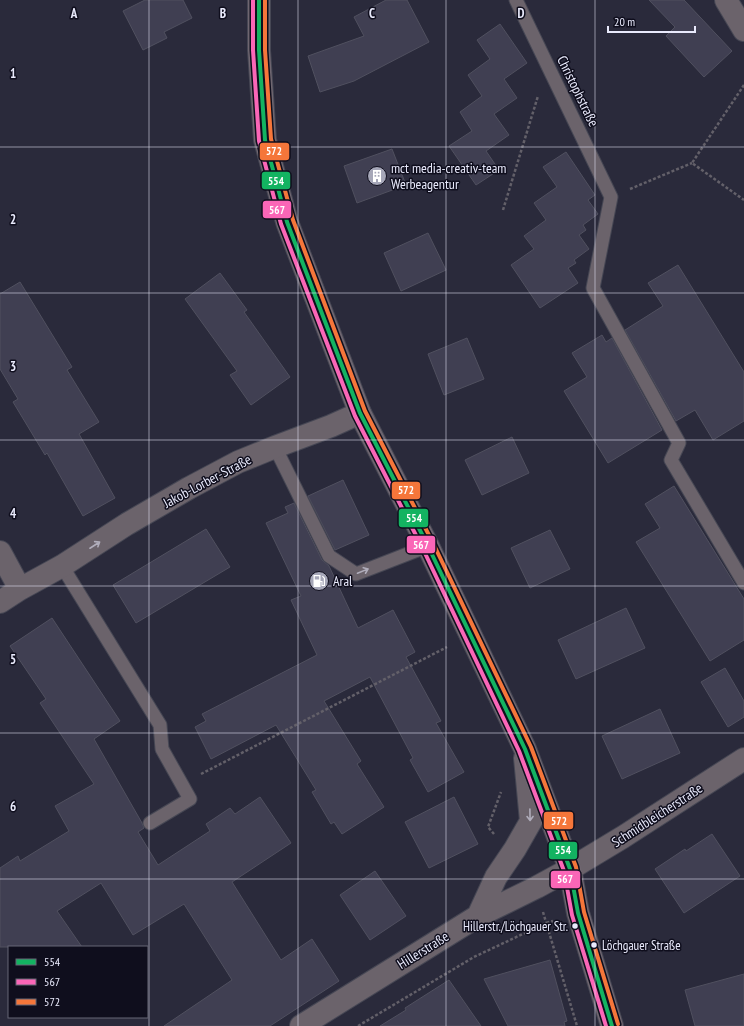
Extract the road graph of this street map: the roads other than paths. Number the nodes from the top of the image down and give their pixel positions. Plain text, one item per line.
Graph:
1 (259, 0) edge
2 (516, 0) edge
3 (726, 0) edge
4 (744, 30) edge
5 (360, 413) junction
6 (275, 447) junction
7 (428, 546) junction
8 (0, 552) edge
9 (62, 566) junction
10 (744, 583) edge
11 (20, 589) junction
12 (0, 602) edge
13 (525, 749) junction
14 (744, 759) edge
15 (150, 823) dead end
16 (570, 870) junction
17 (478, 916) junction
18 (302, 1026) edge
19 (612, 1026) edge

1 - 5 main road
2 - 10 lane, Christophstraße
3 - 4 street
5 - 6 street, Jakob-Lorber-Straße
5 - 7 main road
6 -> 7 lane
9 -> 6 street, Jakob-Lorber-Straße
7 - 13 main road
8 - 11 street
9 - 11 street, Jakob-Lorber-Straße
9 - 15 lane
11 - 12 street, Jakob-Lorber-Straße
13 - 16 main road
13 -> 17 street
14 - 16 street, Schmidbleicherstraße
16 - 17 street, Hillerstraße
16 - 19 main road
17 - 18 street, Hillerstraße

